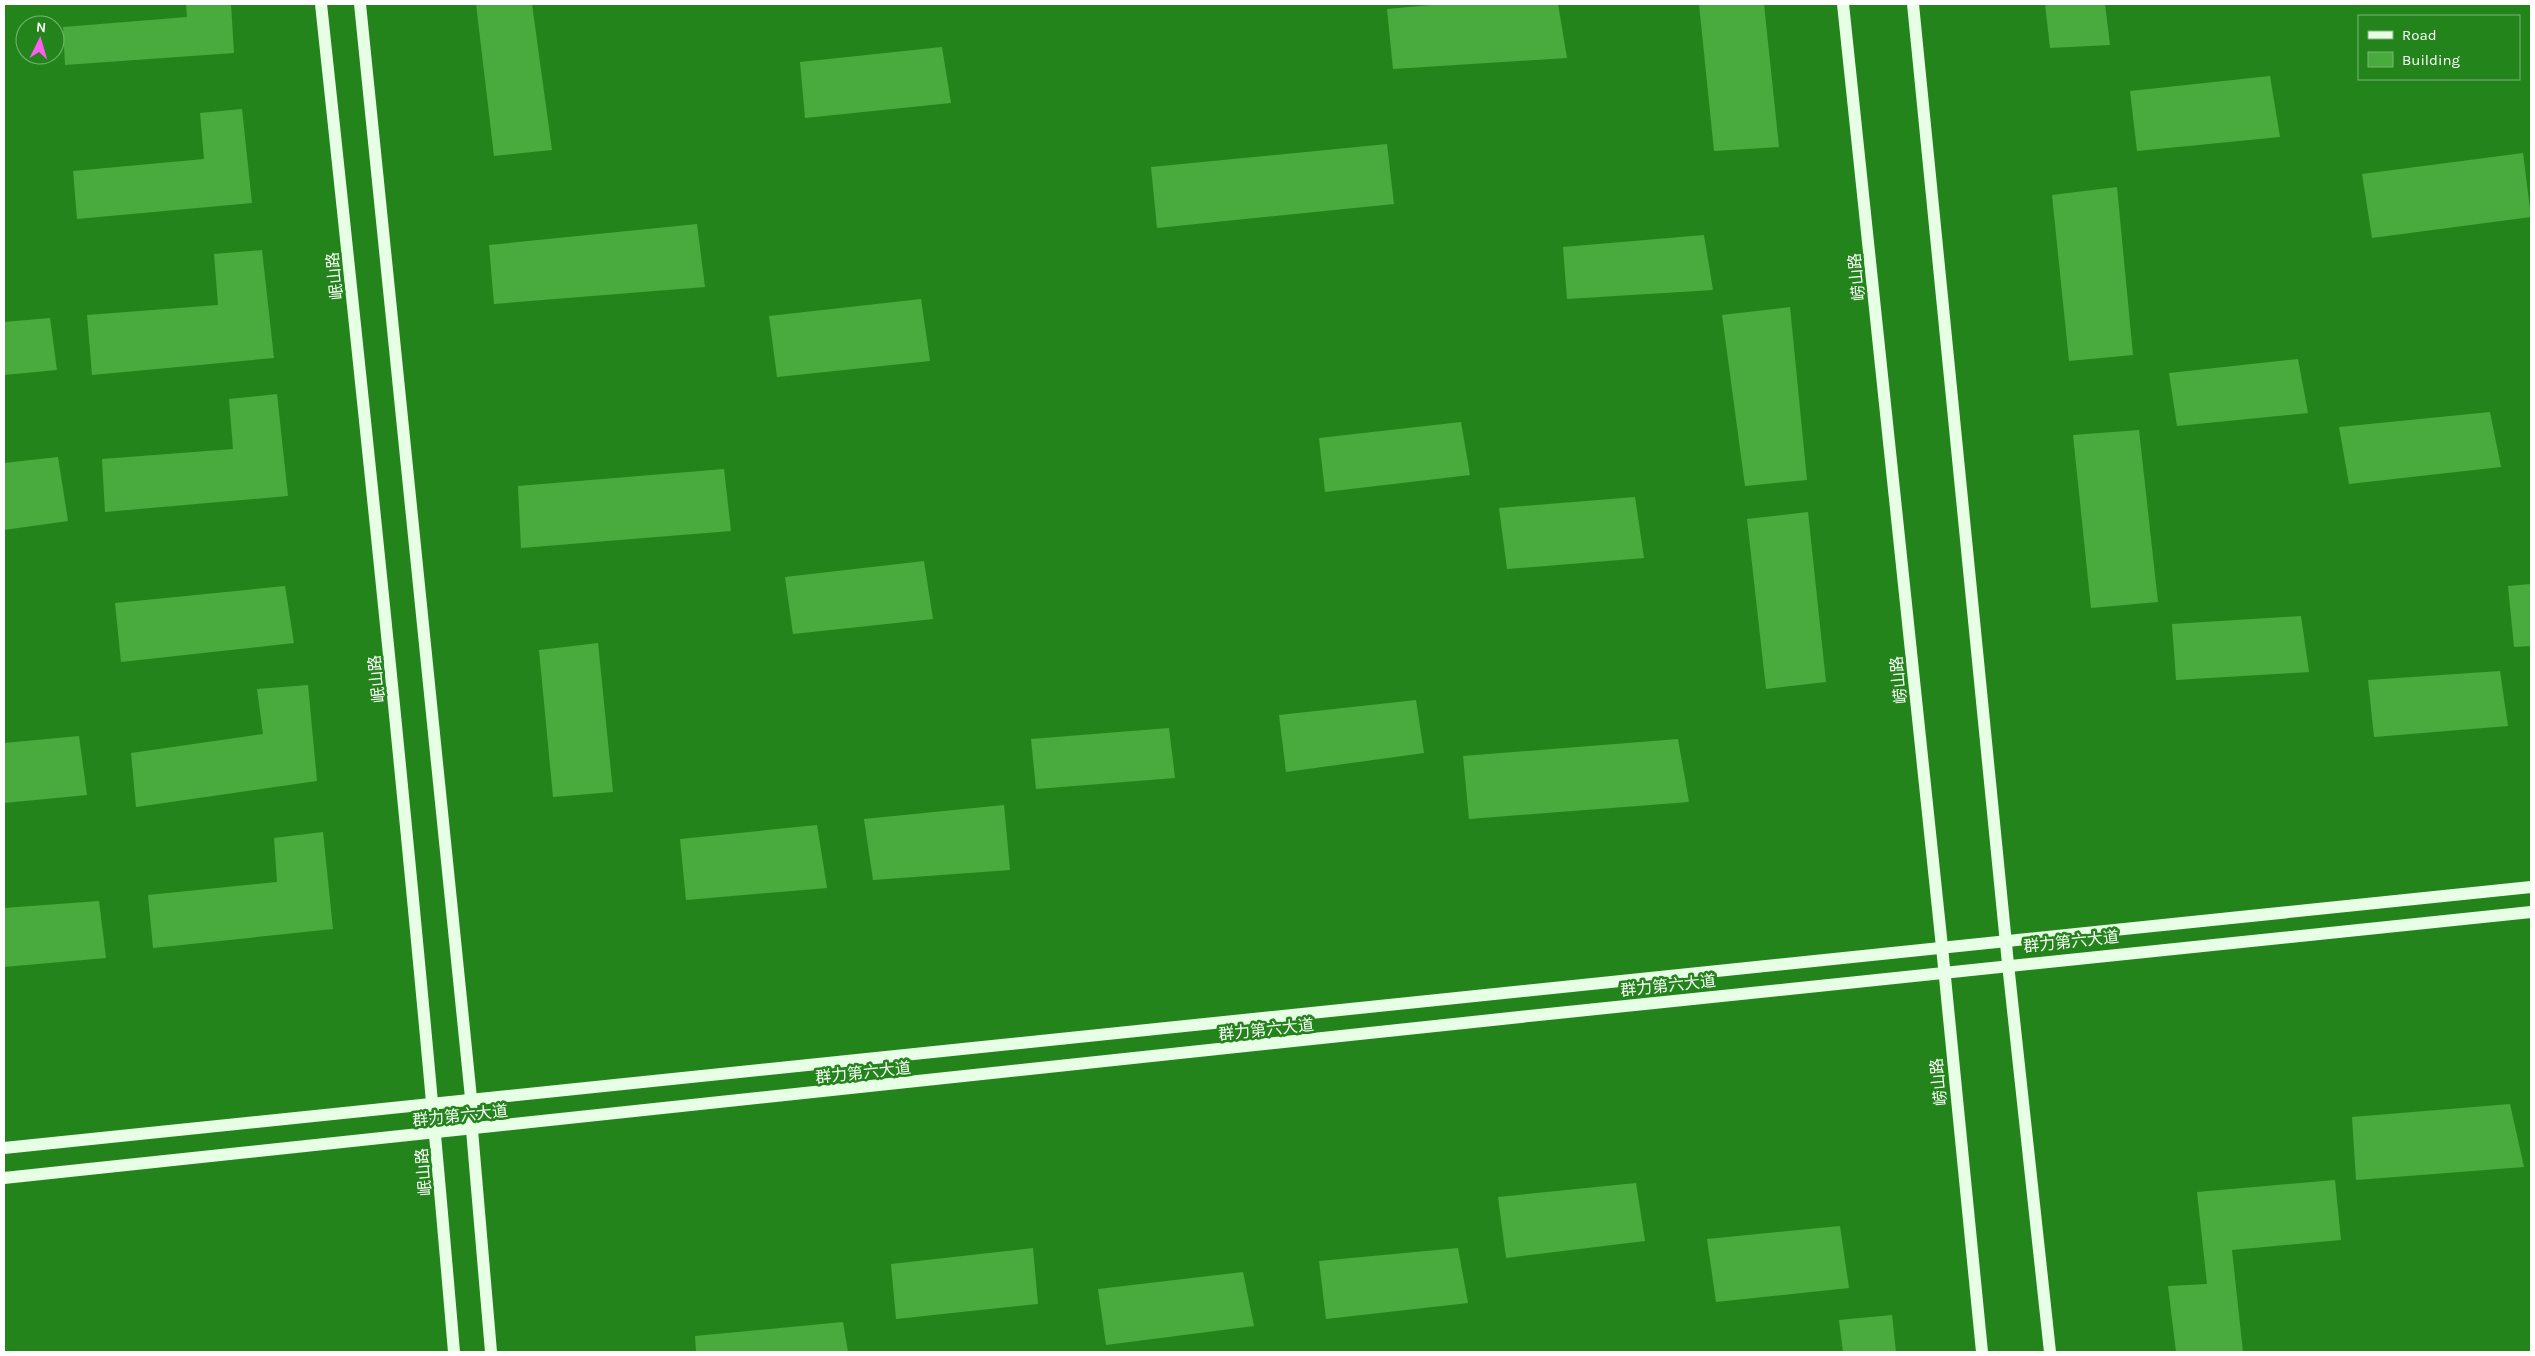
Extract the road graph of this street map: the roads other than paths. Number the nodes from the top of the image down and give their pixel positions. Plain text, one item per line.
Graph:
1 (321, 4) edge
2 (360, 4) edge
3 (1843, 4) edge
4 (1913, 4) edge
5 (2531, 887) edge
6 (2531, 912) edge
7 (2007, 940) junction
8 (1942, 947) junction
9 (2008, 964) junction
10 (1944, 971) junction
11 (472, 1098) junction
12 (433, 1103) junction
13 (472, 1130) junction
14 (436, 1134) junction
15 (4, 1148) edge
16 (4, 1178) edge
17 (454, 1352) edge
18 (491, 1352) edge
19 (1982, 1352) edge
20 (2050, 1352) edge

1 - 12 main road, 岷山路
2 - 11 main road
3 - 8 main road, 崂山路
4 - 7 main road
5 - 7 main road, 群力第六大道
6 - 9 main road, 群力第六大道
7 - 8 main road, 群力第六大道
7 - 9 main road
8 - 10 main road, 崂山路
8 - 11 main road, 群力第六大道
9 - 10 main road, 群力第六大道
9 - 20 main road
10 - 13 main road, 群力第六大道
10 - 19 main road, 崂山路
11 - 12 main road, 群力第六大道
11 - 13 main road
12 - 14 main road, 岷山路
12 - 15 main road, 群力第六大道
13 - 14 main road, 群力第六大道
13 - 18 main road
14 - 16 main road, 群力第六大道
14 - 17 main road, 岷山路

